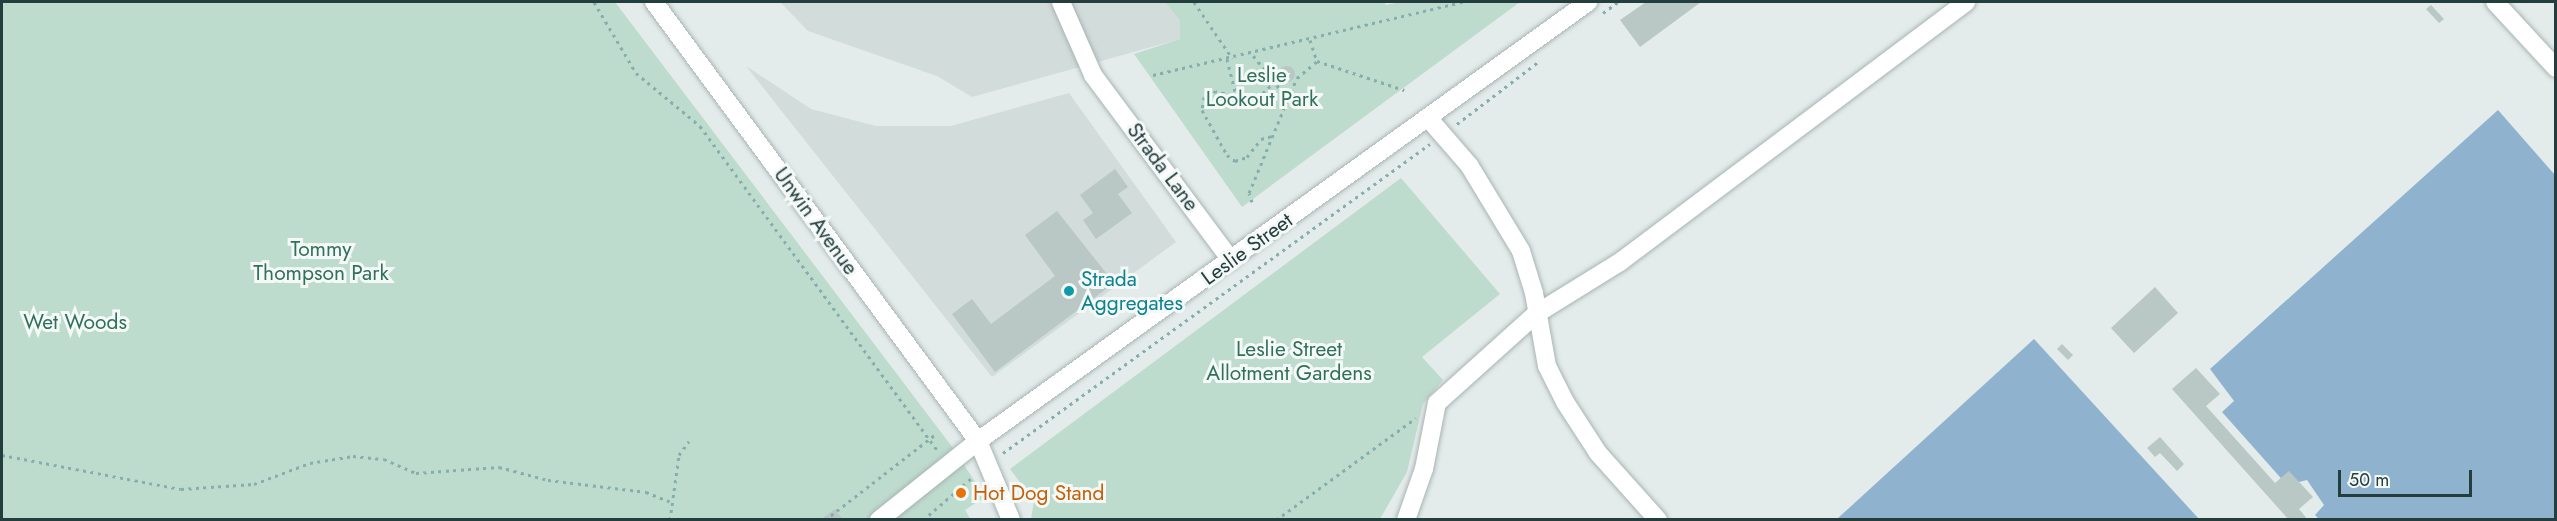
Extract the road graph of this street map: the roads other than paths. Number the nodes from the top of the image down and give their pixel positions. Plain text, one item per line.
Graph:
1 (654, 2) edge
2 (1061, 2) edge
3 (1588, 2) edge
4 (1966, 2) edge
5 (2495, 2) edge
6 (2556, 68) edge
7 (1430, 119) junction
8 (1231, 260) junction
9 (1536, 314) junction
10 (978, 441) junction
11 (879, 519) edge
12 (1011, 519) edge
13 (1406, 519) edge
14 (1658, 519) edge

1 - 10 street, Unwin Avenue
2 - 8 street, Strada Lane
3 - 7 street, Leslie Street
4 - 9 street
5 - 6 street
7 - 8 street, Leslie Street
7 - 9 street
8 - 10 street, Leslie Street
9 - 13 street
9 - 14 street
10 - 11 street, Leslie Street
10 - 12 street, Unwin Avenue

